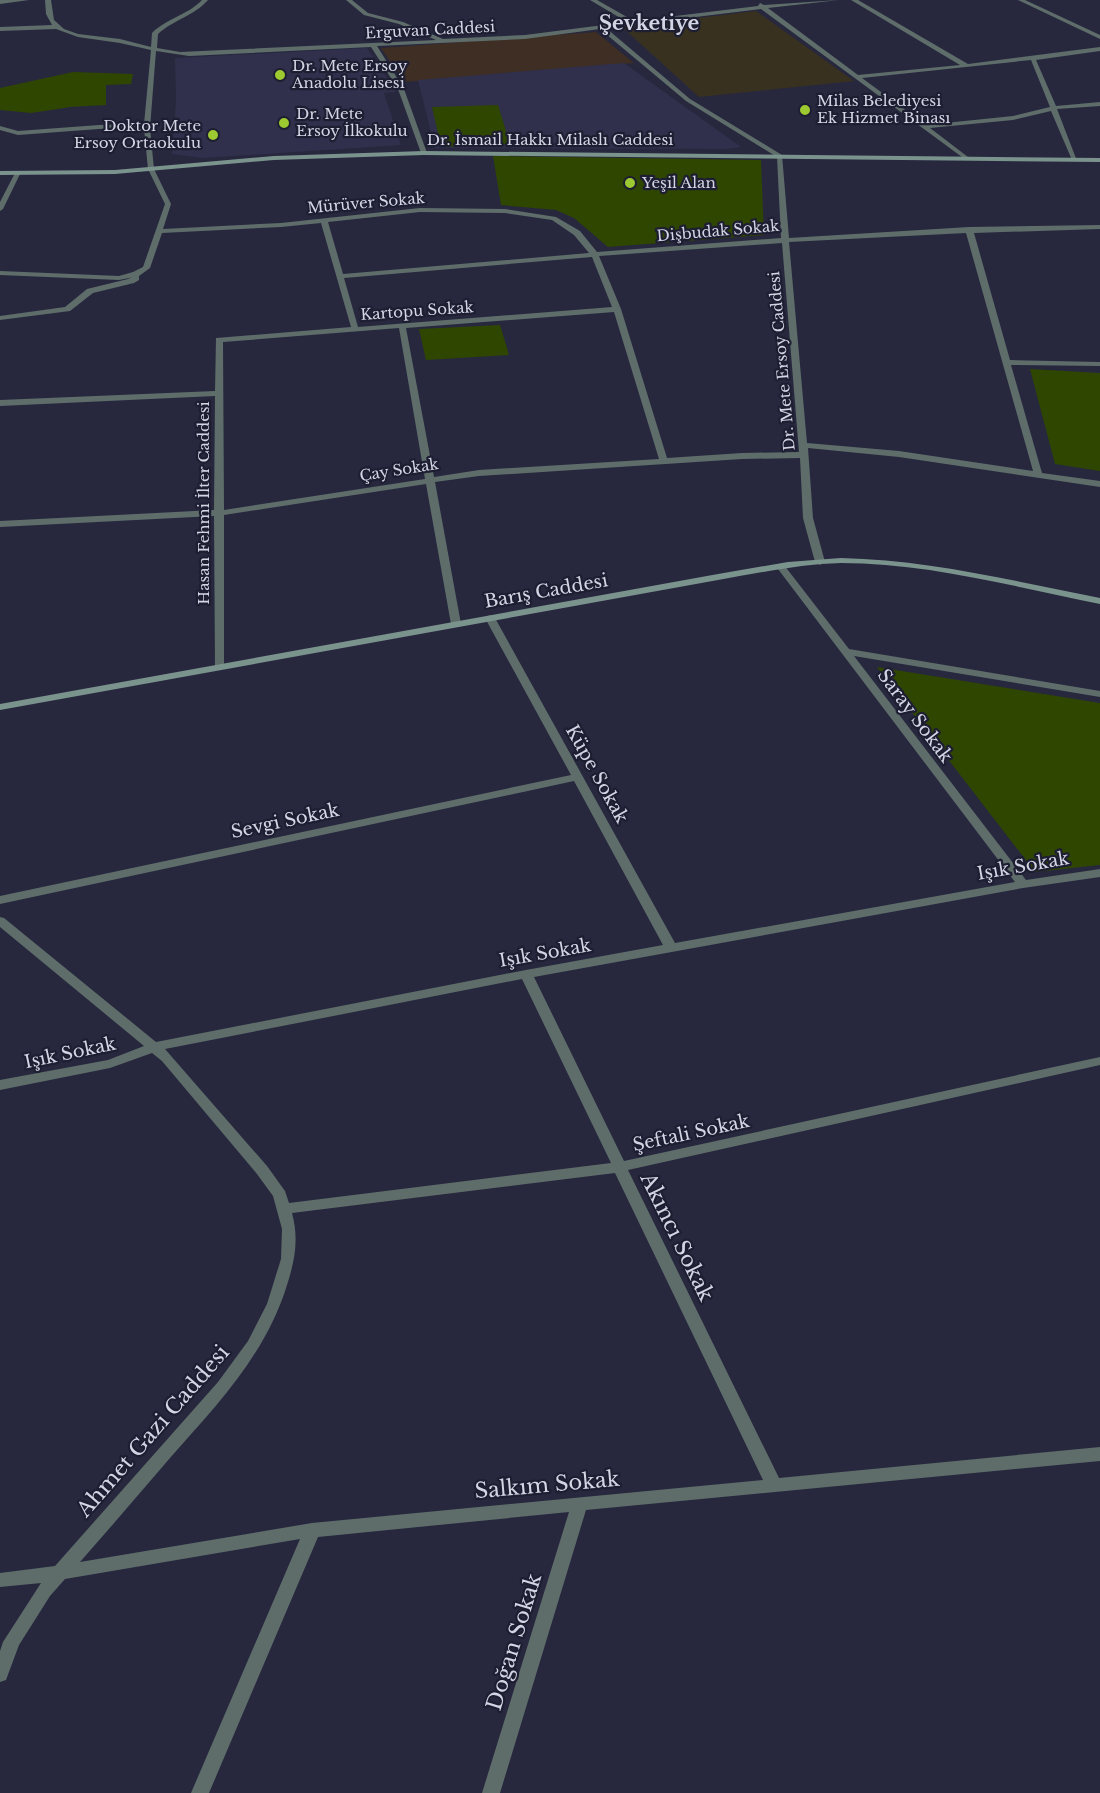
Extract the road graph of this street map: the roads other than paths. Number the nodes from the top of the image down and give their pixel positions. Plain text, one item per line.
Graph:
1 (26, 0) edge
2 (48, 0) edge
3 (205, 0) edge
4 (593, 0) edge
5 (751, 0) edge
6 (836, 0) edge
7 (854, 0) edge
8 (1021, 0) edge
9 (353, 1) edge
10 (0, 2) edge
11 (762, 7) junction
12 (633, 23) junction
13 (57, 27) junction
14 (601, 27) junction
15 (1100, 27) edge
16 (1081, 28) junction
17 (0, 29) edge
18 (1100, 37) edge
19 (445, 42) junction
20 (373, 45) junction
21 (152, 49) junction
22 (1100, 49) edge
23 (1033, 59) junction
24 (968, 66) junction
25 (856, 77) junction
26 (1100, 104) edge
27 (1053, 108) junction
28 (148, 126) junction
29 (0, 128) edge
30 (925, 128) junction
31 (424, 153) junction
32 (780, 156) junction
33 (966, 158) junction
34 (1075, 160) junction
35 (1100, 160) edge
36 (151, 169) junction
37 (18, 172) junction
38 (0, 173) edge
39 (0, 209) edge
40 (324, 220) junction
41 (1100, 227) edge
42 (969, 229) junction
43 (159, 231) junction
44 (785, 239) junction
45 (595, 255) junction
46 (0, 273) edge
47 (136, 274) junction
48 (340, 276) junction
49 (617, 309) junction
50 (0, 318) edge
51 (402, 326) junction
52 (355, 329) junction
53 (219, 340) joint
54 (1007, 362) junction
55 (1100, 364) edge
56 (219, 393) junction
57 (0, 403) edge
58 (804, 450) junction
59 (663, 462) junction
60 (1038, 474) junction
61 (430, 479) junction
62 (1100, 484) edge
63 (219, 513) junction
64 (0, 524) edge
65 (820, 562) junction
66 (782, 567) junction
67 (1100, 601) edge
68 (490, 618) junction
69 (456, 624) junction
70 (845, 651) junction
71 (219, 667) junction
72 (1100, 694) edge
73 (0, 707) edge
74 (578, 777) junction
75 (1100, 873) edge
76 (1023, 884) junction
77 (0, 900) edge
78 (0, 921) edge
79 (671, 948) junction
80 (526, 974) junction
81 (154, 1047) junction
82 (1100, 1061) edge
83 (0, 1085) edge
84 (620, 1167) junction
85 (283, 1209) junction
86 (1100, 1454) edge
87 (774, 1485) junction
88 (580, 1504) junction
89 (312, 1530) junction
90 (59, 1574) junction
91 (0, 1580) edge
92 (0, 1674) edge
93 (200, 1793) edge
94 (491, 1793) edge

1 - 10 street
2 - 13 street
3 - 21 street
4 - 12 street
5 - 11 street
6 - 11 street, Erguvan Caddesi
7 - 24 street
8 - 16 street
9 - 19 street
11 - 12 street, Erguvan Caddesi
11 - 25 street
12 - 14 street, Erguvan Caddesi
13 - 17 street, Erguvan Caddesi
13 - 21 street, Erguvan Caddesi
14 - 19 street, Erguvan Caddesi
14 - 32 street
15 - 16 street
16 - 18 street
19 - 20 street, Erguvan Caddesi
20 - 21 street, Erguvan Caddesi
20 - 31 street
21 - 28 street
22 - 23 street
23 - 24 street
23 - 27 street
24 - 25 street
25 - 30 street
26 - 27 street
27 - 30 street
27 - 34 street
28 - 29 street
28 - 36 street
30 - 33 street
31 - 32 street, Dr. İsmail Hakkı Milaslı Caddesi
31 - 36 street, Dr. İsmail Hakkı Milaslı Caddesi
32 - 33 street, Dr. İsmail Hakkı Milaslı Caddesi
32 - 44 street, Dr. Mete Ersoy Caddesi
33 - 34 street, Dr. İsmail Hakkı Milaslı Caddesi
34 - 35 street, Dr. İsmail Hakkı Milaslı Caddesi
36 - 37 street, Dr. İsmail Hakkı Milaslı Caddesi
36 - 43 street
37 - 38 street, Dr. İsmail Hakkı Milaslı Caddesi
37 - 39 street
40 - 43 street, Mürüver Sokak
40 - 45 street, Mürüver Sokak
40 - 48 street
41 - 42 street, Dişbudak Sokak
42 - 44 street, Dişbudak Sokak
42 - 54 street
43 - 47 street
44 - 45 street, Dişbudak Sokak
44 - 58 street, Dr. Mete Ersoy Caddesi
45 - 48 street, Dişbudak Sokak
45 - 49 street, Mürüver Sokak
46 - 47 street
47 - 50 street
48 - 52 street
49 - 51 street, Kartopu Sokak
49 - 59 street, Mürüver Sokak
51 - 52 street, Kartopu Sokak
51 - 61 street
52 - 53 street, Kartopu Sokak
53 - 56 street, Hasan Fehmi İlter Caddesi
54 - 55 street
54 - 60 street
56 - 57 street
56 - 63 street, Hasan Fehmi İlter Caddesi
58 - 59 street, Çay Sokak
58 - 60 street, Çay Sokak
58 - 65 street, Dr. Mete Ersoy Caddesi
59 - 61 street, Çay Sokak
60 - 62 street, Çay Sokak
61 - 63 street, Çay Sokak
61 - 69 street
63 - 64 street, Çay Sokak
63 - 71 street, Hasan Fehmi İlter Caddesi
65 - 66 street, Barış Caddesi
65 - 67 street, Barış Caddesi
66 - 68 street, Barış Caddesi
66 - 70 street, Saray Sokak
68 - 69 street, Barış Caddesi
68 - 74 street, Küpe Sokak
69 - 71 street, Barış Caddesi
70 - 72 street
70 - 76 street, Saray Sokak
71 - 73 street, Barış Caddesi
74 - 77 street, Sevgi Sokak
74 - 79 street, Küpe Sokak
75 - 76 street, Işık Sokak
76 - 79 street, Işık Sokak
78 - 81 street, Ahmet Gazi Caddesi
79 - 80 street, Işık Sokak
80 - 81 street, Işık Sokak
80 - 84 street, Akıncı Sokak
81 - 83 street, Işık Sokak
81 - 85 street, Ahmet Gazi Caddesi
82 - 84 street, Şeftali Sokak
84 - 85 street, Şeftali Sokak
84 - 87 street, Akıncı Sokak
85 - 90 street, Ahmet Gazi Caddesi
86 - 87 street, Salkım Sokak
87 - 88 street, Salkım Sokak
88 - 89 street, Salkım Sokak
88 - 94 street, Doğan Sokak
89 - 90 street, Salkım Sokak
89 - 93 street
90 - 91 street, Salkım Sokak
90 - 92 street, Ahmet Gazi Caddesi

